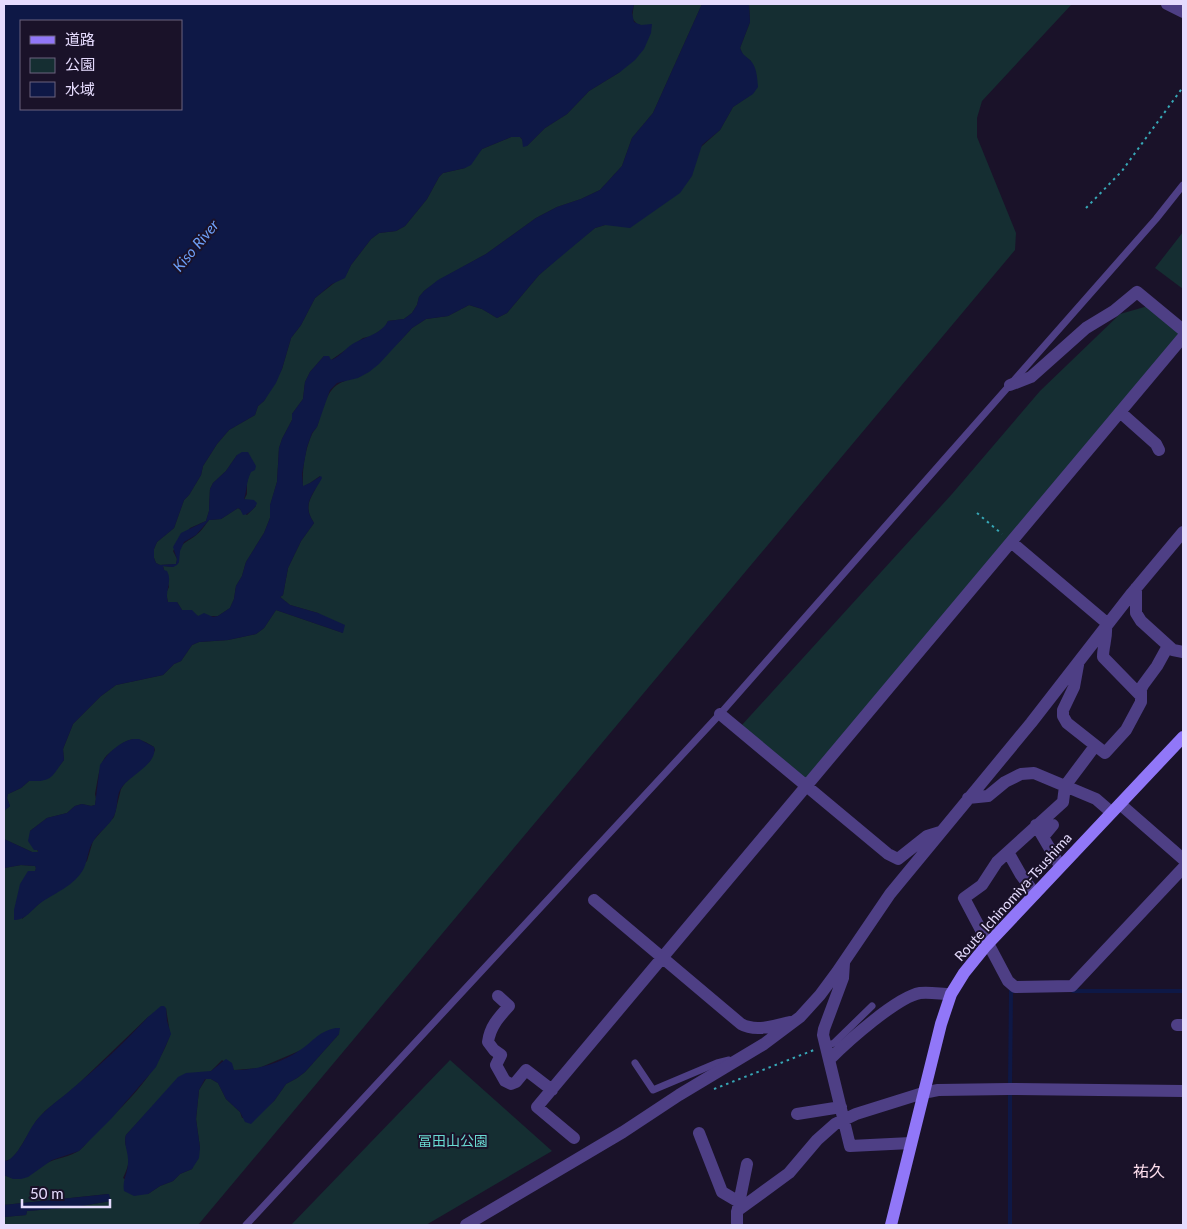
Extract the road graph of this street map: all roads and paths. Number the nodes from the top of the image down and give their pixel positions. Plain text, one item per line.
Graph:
1 (1168, 4) edge
2 (1183, 12) edge
3 (1183, 87) edge
4 (1183, 185) edge
5 (1086, 208) dead end
6 (1183, 330) edge
7 (1183, 337) edge
8 (1010, 385) junction
9 (1120, 412) junction
10 (1159, 450) dead end
11 (977, 513) dead end
12 (1183, 532) edge
13 (1011, 542) junction
14 (1136, 588) junction
15 (1107, 626) junction
16 (1168, 646) junction
17 (1183, 652) edge
18 (1078, 663) junction
19 (1141, 696) junction
20 (720, 714) junction
21 (1183, 737) edge
22 (1095, 746) junction
23 (807, 786) junction
24 (1065, 786) junction
25 (968, 798) junction
26 (1115, 808) junction
27 (1036, 825) junction
28 (1053, 825) dead end
29 (940, 832) junction
30 (1043, 837) junction
31 (1008, 852) junction
32 (1183, 859) edge
33 (1060, 866) junction
34 (1183, 868) edge
35 (1035, 894) junction
36 (594, 900) dead end
37 (988, 943) junction
38 (663, 958) junction
39 (844, 961) junction
40 (951, 994) junction
41 (498, 996) dead end
42 (872, 1006) dead end
43 (795, 1021) junction
44 (826, 1046) junction
45 (741, 1058) junction
46 (830, 1059) junction
47 (635, 1063) dead end
48 (552, 1090) junction
49 (710, 1091) dead end
50 (1183, 1091) edge
51 (923, 1093) junction
52 (841, 1107) junction
53 (801, 1110) dead end
54 (844, 1120) junction
55 (699, 1133) dead end
56 (574, 1138) dead end
57 (911, 1143) junction
58 (747, 1164) dead end
59 (738, 1207) junction
60 (246, 1225) edge
61 (466, 1225) edge
62 (737, 1225) edge
63 (891, 1225) edge

1 - 2 street
3 - 5 path
4 - 8 lane
6 - 8 street
7 - 9 street
8 - 20 lane
9 - 10 street
9 - 13 street
11 - 13 path
12 - 14 street
13 - 15 street
13 - 23 street
14 - 15 street
14 - 16 street
15 - 18 street
15 - 19 street
16 - 17 street
16 - 19 street
18 - 22 street
18 - 25 street
19 - 22 street
20 - 23 street
20 - 60 lane
21 - 26 main road, Route Ichinomiya-Tsushima
22 - 24 street
23 - 29 street
23 - 38 street
24 - 25 street
24 - 26 street
24 - 27 street
25 - 29 street
26 - 32 street
26 - 33 main road, Route Ichinomiya-Tsushima
27 - 30 street
27 - 31 street
28 - 30 street
29 - 39 street
30 - 33 street
31 - 35 street
31 - 37 street
33 - 35 main road, Route Ichinomiya-Tsushima
34 - 37 street
35 - 37 main road, Route Ichinomiya-Tsushima
36 - 38 street
37 - 40 main road, Route Ichinomiya-Tsushima
38 - 43 street
38 - 48 street
39 - 43 street
39 - 44 street
40 - 46 street
40 - 51 main road, Route Ichinomiya-Tsushima
41 - 48 street
42 - 44 lane
43 - 45 street
44 - 46 street
44 - 49 path
45 - 47 lane
45 - 61 street
46 - 52 street
48 - 56 street
50 - 51 street
51 - 54 street
51 - 57 main road, Route Ichinomiya-Tsushima
52 - 53 street
52 - 54 street
54 - 57 street
54 - 59 street
55 - 59 street
57 - 63 main road, Route Ichinomiya-Tsushima
58 - 59 street
59 - 62 street

